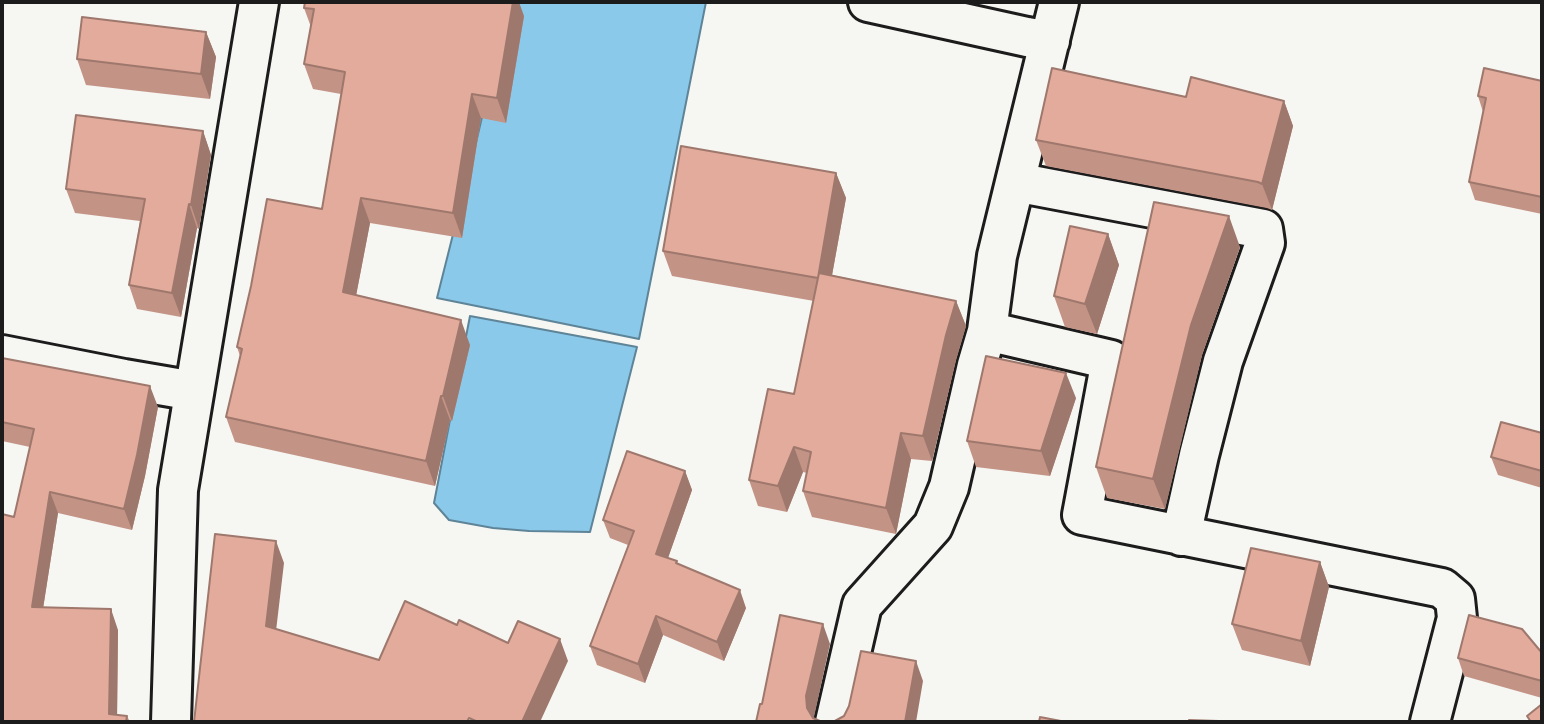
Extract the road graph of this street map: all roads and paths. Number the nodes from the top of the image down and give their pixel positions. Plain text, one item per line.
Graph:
1 (260, 2) edge
2 (868, 2) edge
3 (1059, 2) edge
4 (1050, 41) junction
5 (1015, 182) junction
6 (987, 331) junction
7 (2, 355) edge
8 (194, 391) junction
9 (1181, 536) junction
10 (171, 722) edge
11 (835, 722) edge
12 (1430, 722) edge

1 - 8 street
2 - 4 street
3 - 4 street
4 - 5 street
5 - 6 street
5 - 9 street
6 - 9 street
6 - 11 street
7 - 8 street
8 - 10 street
9 - 12 street

